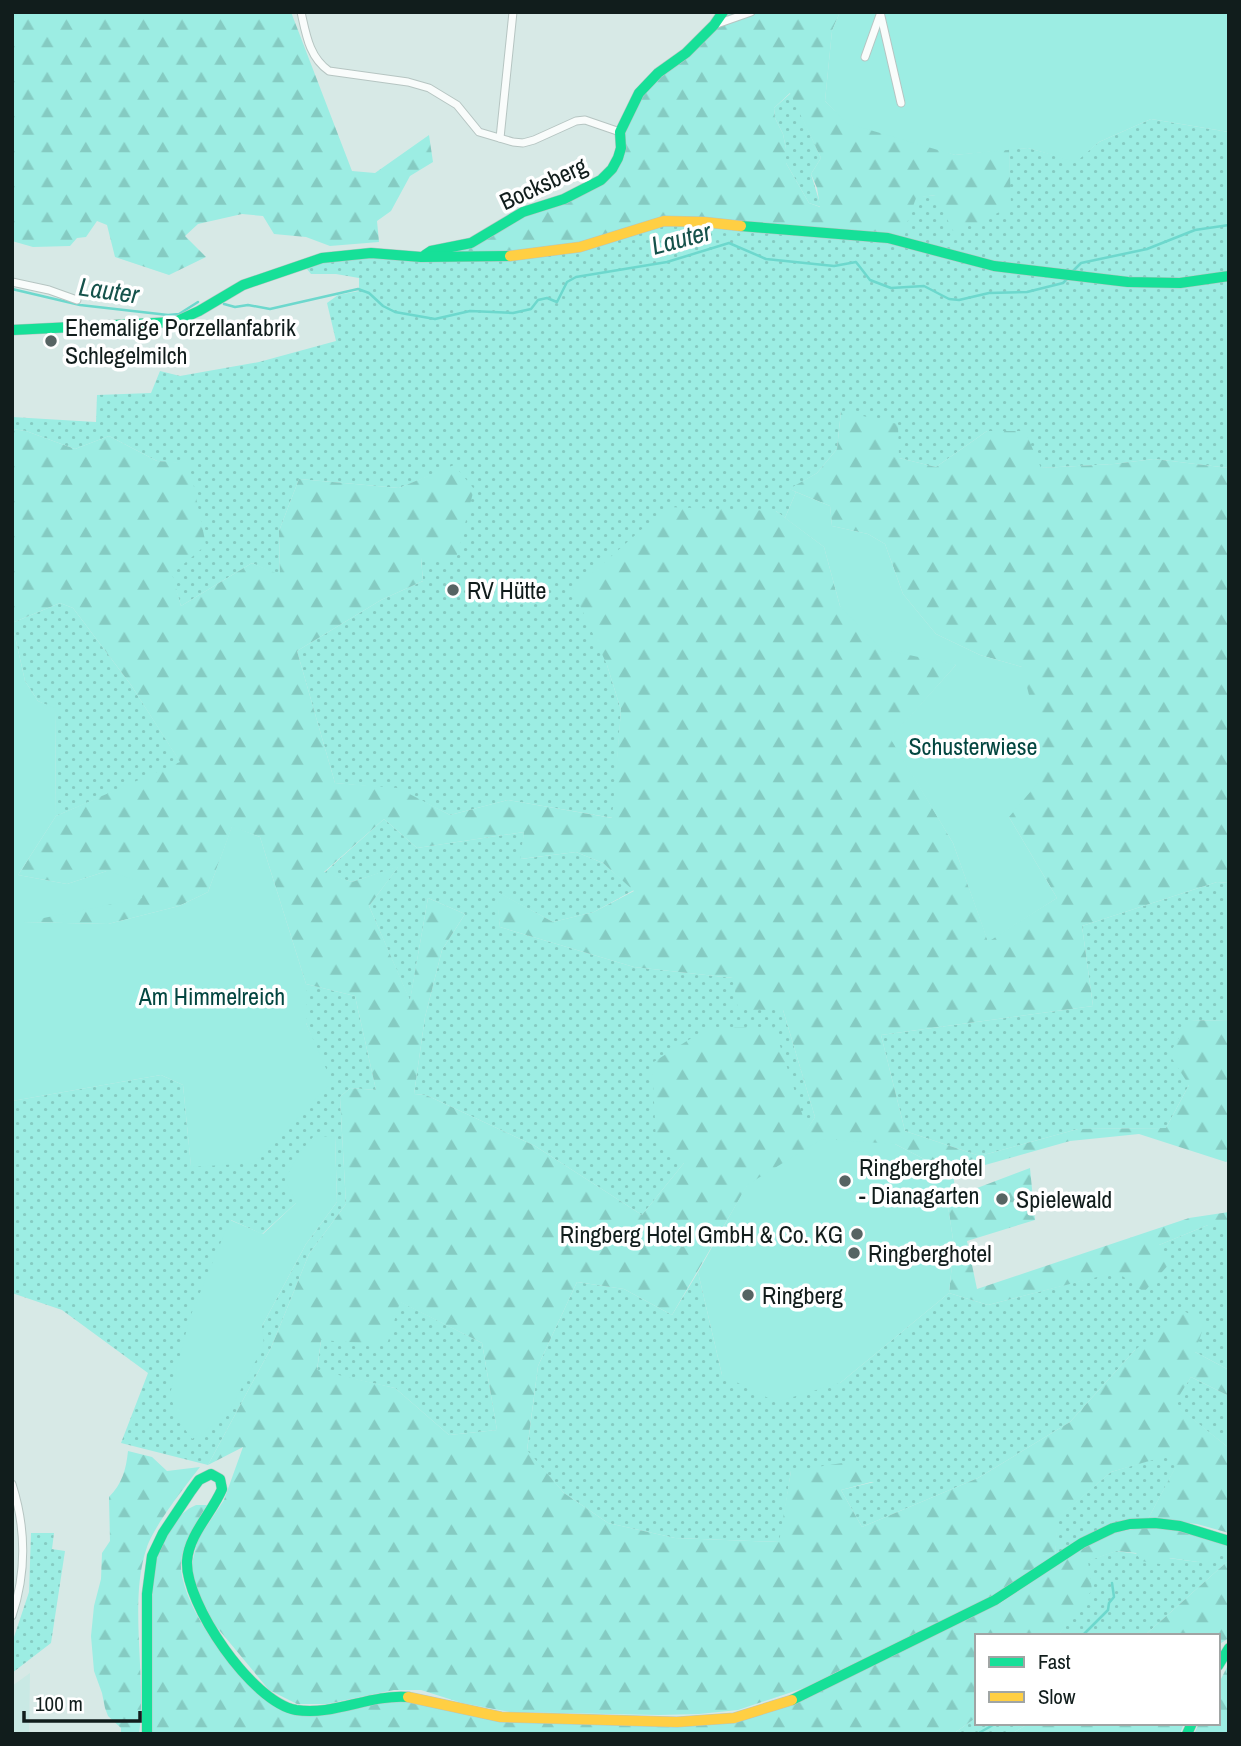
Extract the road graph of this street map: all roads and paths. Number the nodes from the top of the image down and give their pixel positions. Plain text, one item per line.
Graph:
1 (301, 12) edge
2 (513, 12) edge
3 (723, 12) edge
4 (751, 12) edge
5 (880, 13) edge
6 (714, 25) junction
7 (865, 57) dead end
8 (901, 103) dead end
9 (620, 132) junction
10 (500, 138) junction
11 (421, 257) junction
12 (1229, 276) edge
13 (12, 282) edge
14 (76, 300) dead end
15 (12, 330) edge
16 (12, 1483) edge
17 (1229, 1541) edge
18 (12, 1616) edge
19 (1229, 1647) edge
20 (1220, 1663) edge
21 (147, 1734) edge

1 - 10 street
2 - 10 street
3 - 6 street, Bocksberg
4 - 6 street
5 - 7 street
5 - 8 street
6 - 9 street, Bocksberg
9 - 10 street
9 - 11 street, Bocksberg
11 - 12 street
11 - 15 street
13 - 14 street
16 - 18 street
17 - 21 street
19 - 20 street

